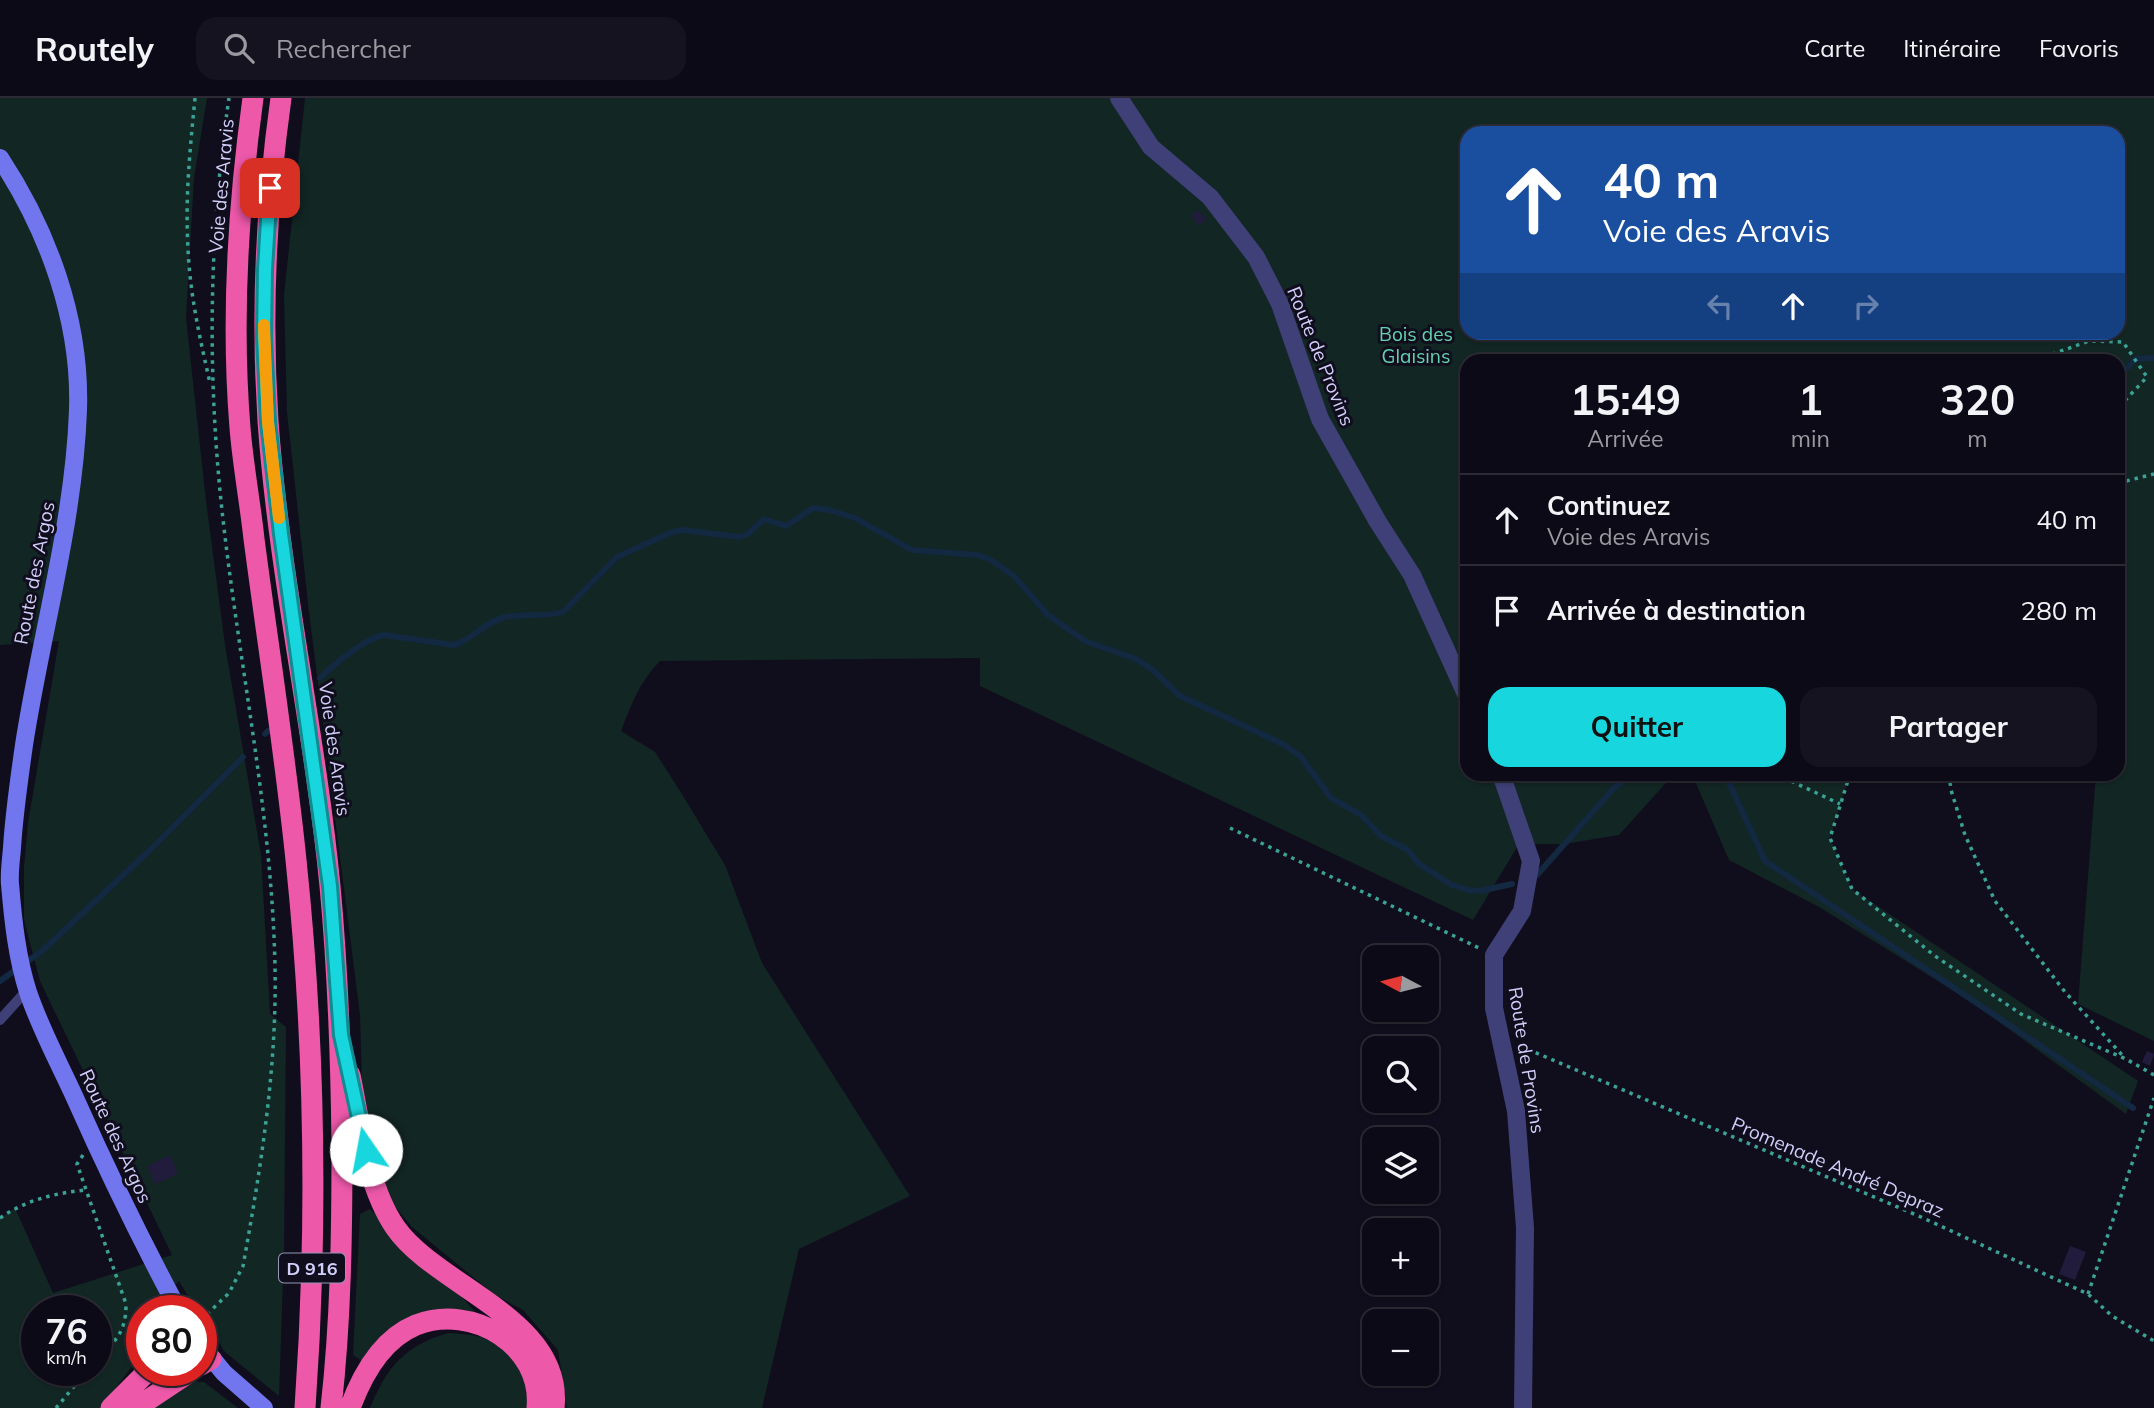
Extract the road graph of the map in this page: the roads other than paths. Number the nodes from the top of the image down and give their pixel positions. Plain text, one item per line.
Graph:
1 (253, 98) edge
2 (281, 98) edge
3 (1119, 98) edge
4 (0, 158) edge
5 (1460, 681) edge
6 (1503, 781) edge
7 (27, 990) junction
8 (0, 1020) edge
9 (341, 1035) junction
10 (171, 1295) edge
11 (310, 1345) junction
12 (217, 1367) edge
13 (133, 1386) edge
14 (169, 1386) edge
15 (258, 1403) edge
16 (111, 1408) edge
17 (136, 1408) edge
18 (296, 1408) edge
19 (305, 1408) edge
20 (331, 1408) edge
21 (350, 1408) edge
22 (537, 1408) edge
23 (554, 1408) edge
24 (1523, 1408) edge

1 - 11 highway, Voie des Aravis / D 916
2 - 9 highway, Voie des Aravis / D 916
3 - 5 street, Route de Provins
4 - 7 street, Route des Argos
6 - 24 street, Route de Provins
7 - 8 lane
7 - 10 street, Route des Argos
9 - 20 highway, Voie des Aravis / D 916
9 - 23 highway
11 - 18 highway
11 - 19 highway, Voie des Aravis / D 916
12 - 15 street
13 - 16 highway
14 - 17 highway
21 - 22 highway

